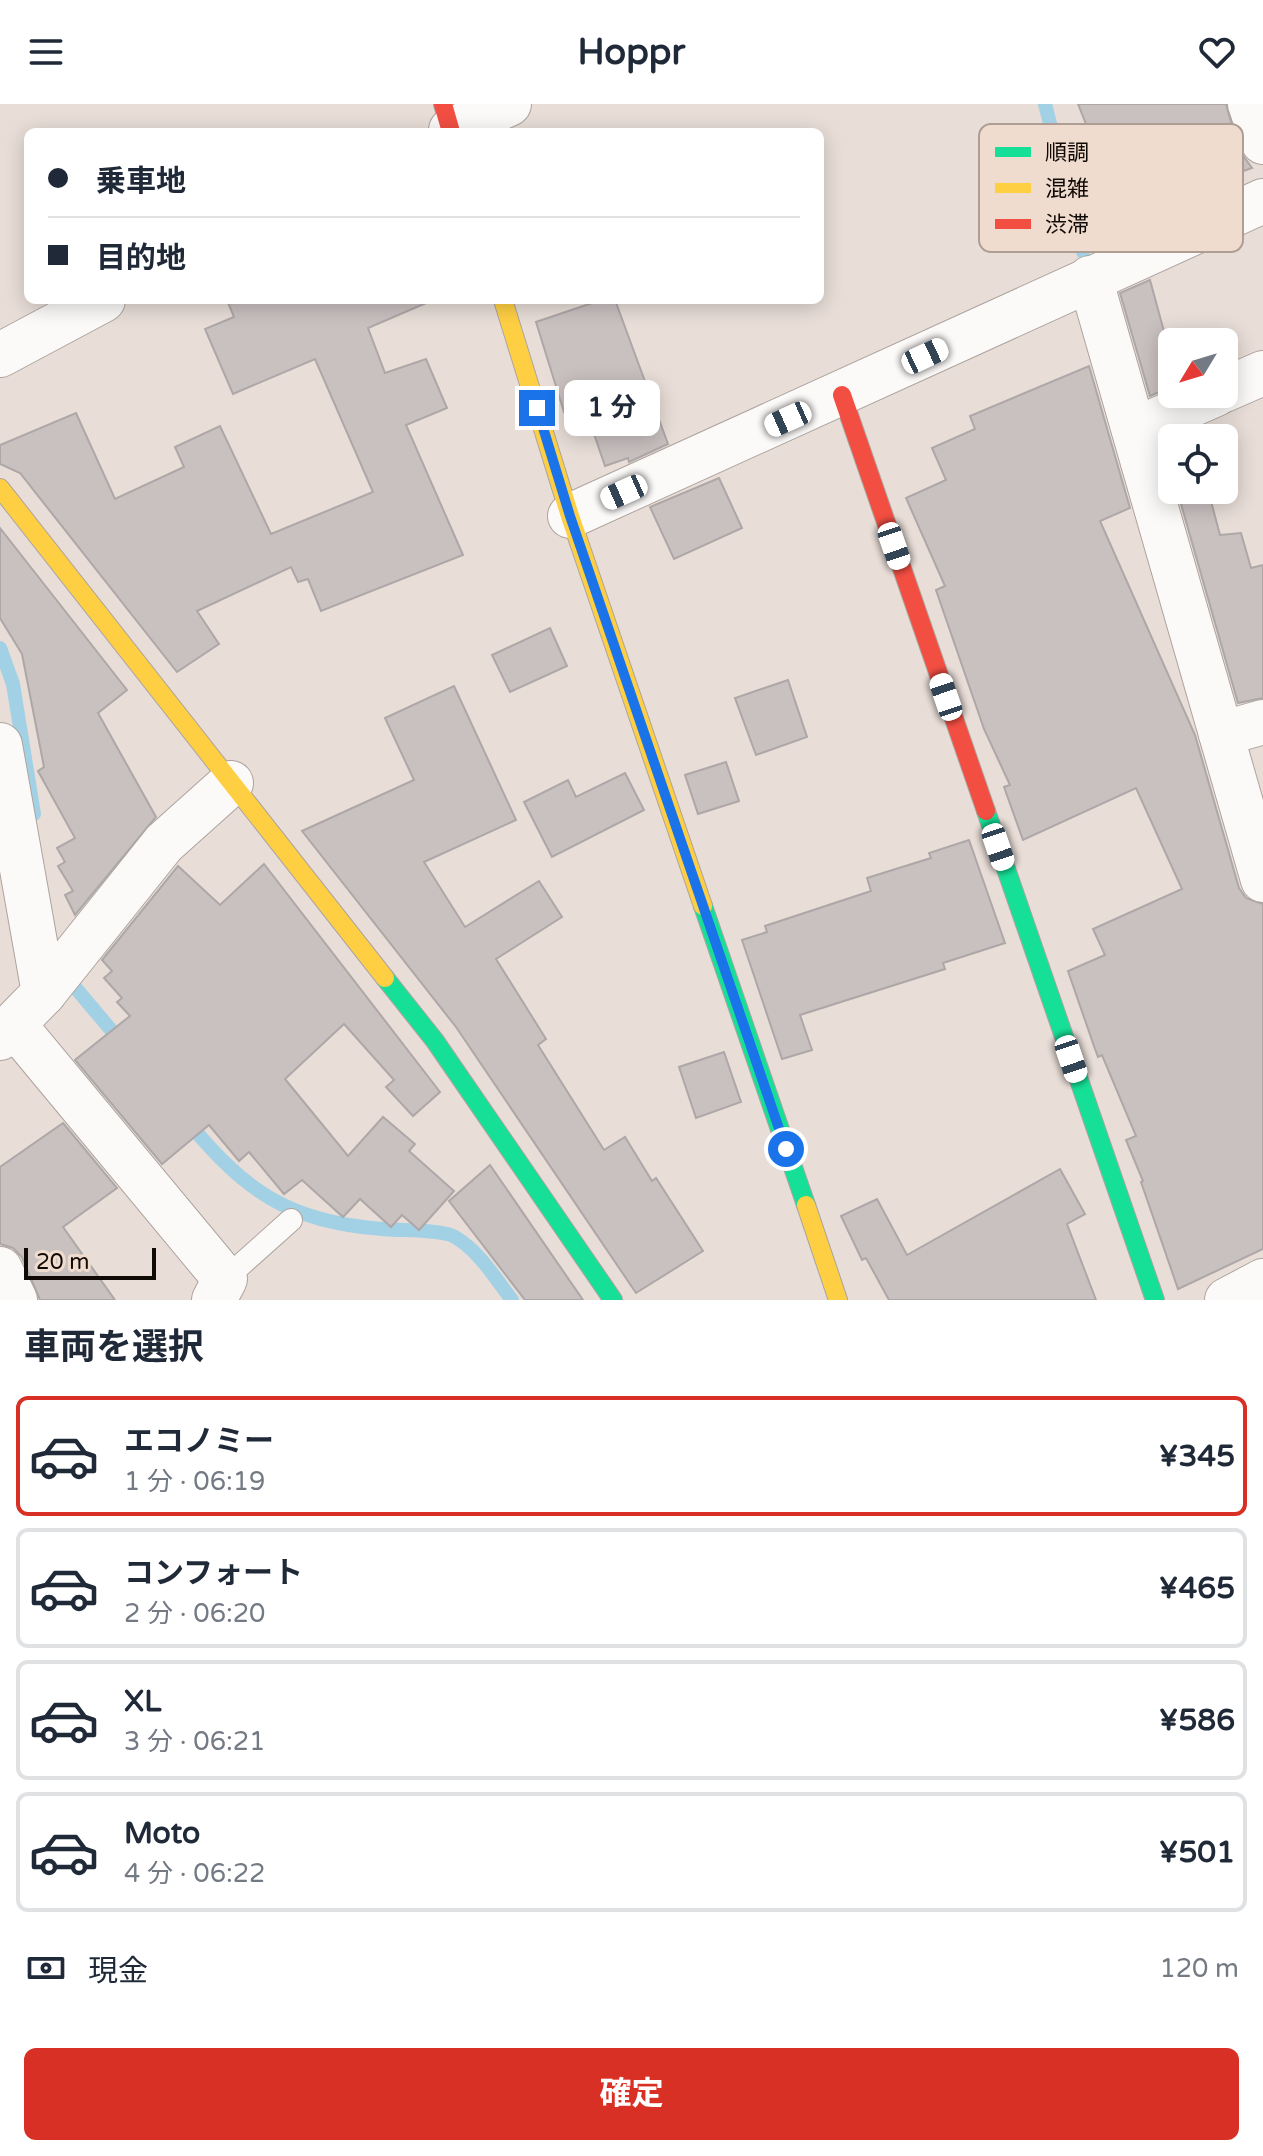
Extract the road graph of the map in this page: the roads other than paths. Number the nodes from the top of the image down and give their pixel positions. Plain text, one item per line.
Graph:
1 (509, 104) edge
2 (1250, 104) edge
3 (443, 123) edge
4 (1263, 142) edge
5 (1263, 201) edge
6 (1243, 210) edge
7 (1148, 252) edge
8 (1090, 278) junction
9 (96, 304) edge
10 (504, 304) edge
11 (0, 355) edge
12 (1244, 389) edge
13 (842, 395) junction
14 (1134, 430) junction
15 (0, 488) edge
16 (570, 516) junction
17 (1263, 722) edge
18 (1221, 734) junction
19 (0, 745) edge
20 (231, 783) junction
21 (1263, 880) edge
22 (44, 993) junction
23 (8, 1032) edge
24 (291, 1220) dead end
25 (0, 1269) edge
26 (1263, 1281) edge
27 (220, 1289) edge
28 (15, 1300) edge
29 (613, 1300) edge
30 (838, 1300) edge
31 (1155, 1300) edge
32 (1227, 1300) edge

1 - 3 street
2 - 4 street
5 - 6 street
7 - 8 street
8 - 13 street
8 - 14 street
9 - 11 street
10 - 16 street
12 - 14 street
13 - 16 street
13 - 31 street
14 - 18 street
15 - 20 street
16 - 30 street
17 - 18 street
18 - 21 street
19 - 22 street
20 - 22 street
20 - 29 street
22 - 23 street
23 - 27 street
24 - 27 lane
25 - 28 street
26 - 32 street

